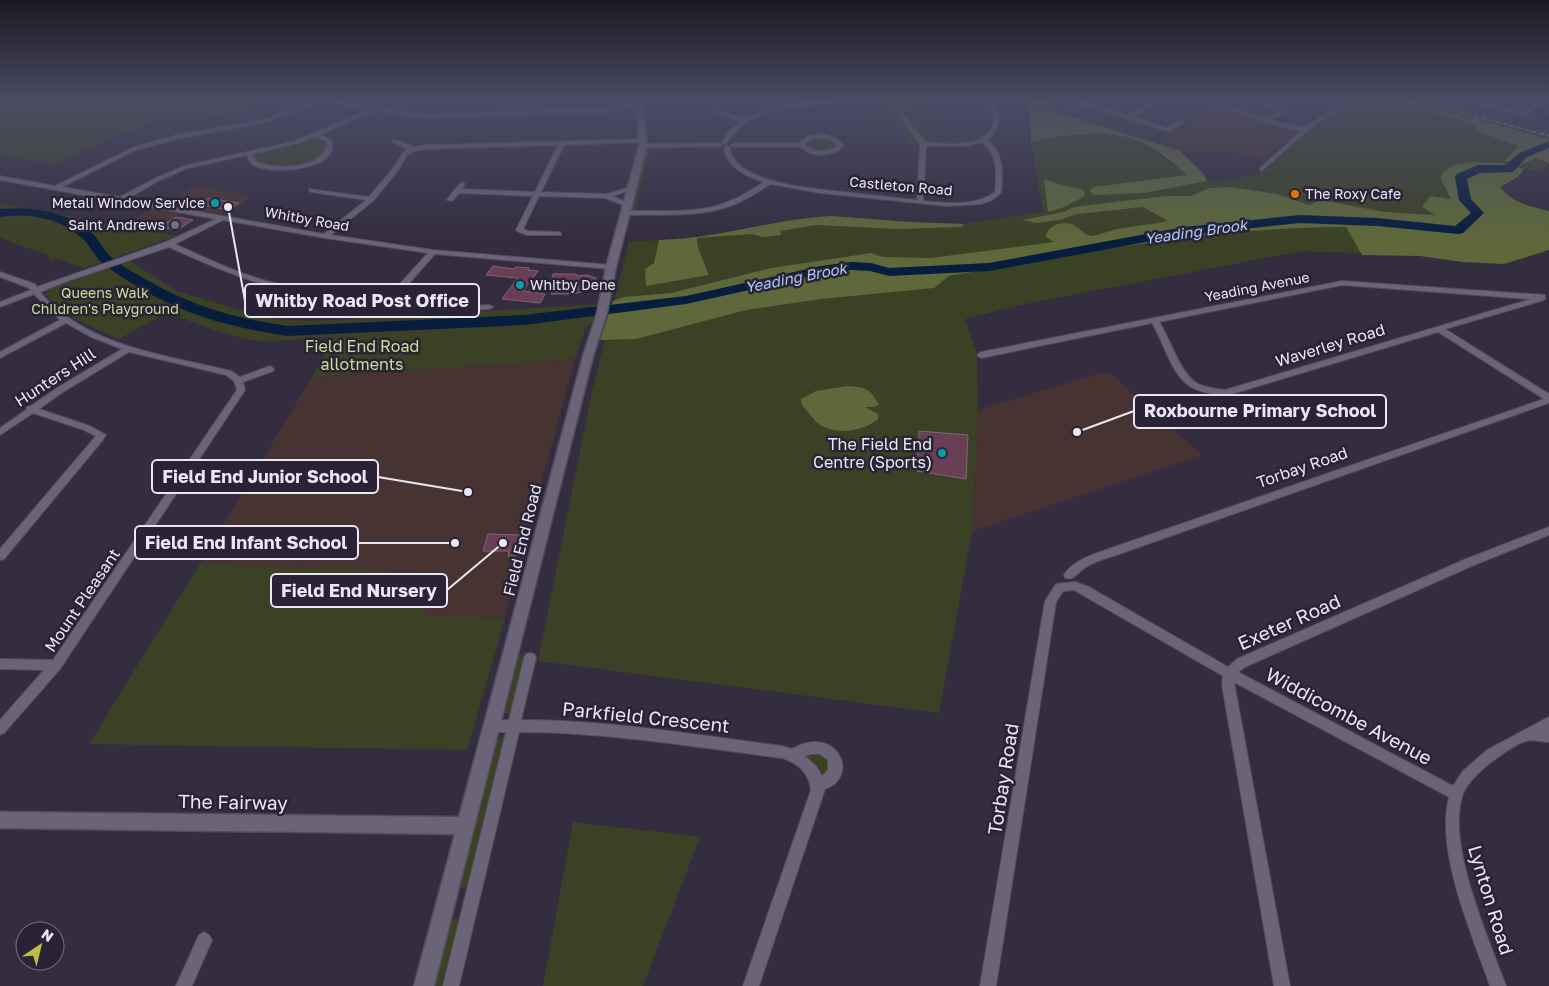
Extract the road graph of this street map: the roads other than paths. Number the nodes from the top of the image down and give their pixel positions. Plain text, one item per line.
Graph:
1 (140, 148) edge
2 (272, 148) edge
3 (329, 148) edge
4 (419, 148) edge
5 (559, 148) edge
6 (642, 148) edge
7 (725, 148) edge
8 (805, 148) edge
9 (838, 148) edge
10 (923, 148) edge
11 (993, 148) edge
12 (1285, 148) edge
13 (413, 149) joint
14 (249, 153) junction
15 (1262, 169) dead end
16 (0, 178) edge
17 (769, 182) junction
18 (462, 184) dead end
19 (57, 187) junction
20 (631, 189) junction
21 (311, 190) dead end
22 (456, 191) junction
23 (536, 193) junction
24 (606, 196) junction
25 (122, 199) junction
26 (372, 199) junction
27 (450, 200) dead end
28 (920, 202) junction
29 (627, 209) junction
30 (224, 217) junction
31 (559, 234) dead end
32 (325, 236) junction
33 (169, 244) junction
34 (433, 252) junction
35 (611, 267) junction
36 (0, 274) edge
37 (400, 288) junction
38 (36, 290) junction
39 (1501, 294) junction
40 (1546, 297) edge
41 (0, 305) edge
42 (1514, 307) junction
43 (489, 308) dead end
44 (66, 320) junction
45 (1154, 321) junction
46 (1439, 329) junction
47 (128, 349) junction
48 (0, 355) edge
49 (981, 355) dead end
50 (270, 369) dead end
51 (239, 380) junction
52 (1549, 399) edge
53 (30, 409) junction
54 (0, 432) edge
55 (1549, 531) edge
56 (0, 556) edge
57 (1068, 580) junction
58 (530, 658) dead end
59 (0, 664) edge
60 (56, 665) junction
61 (1229, 673) junction
62 (1549, 723) edge
63 (514, 725) junction
64 (491, 726) junction
65 (0, 729) edge
66 (1529, 735) junction
67 (1549, 736) edge
68 (795, 755) junction
69 (817, 784) junction
70 (1456, 794) junction
71 (0, 820) edge
72 (466, 826) junction
73 (204, 940) dead end
74 (184, 986) edge
75 (424, 986) edge
76 (451, 986) edge
77 (751, 986) edge
78 (988, 986) edge
79 (1282, 986) edge
80 (1498, 986) edge

1 - 19 street
2 - 14 street
3 - 14 street
4 - 13 street
5 - 23 street
6 - 20 street, Field End Road
7 - 17 street, Castleton Road
8 - 9 street
10 - 28 street
11 - 28 street, Castleton Road
12 - 15 street
13 - 26 street
14 - 25 street
16 - 19 street, Whitby Road
17 - 28 street, Castleton Road
17 - 29 street
18 - 22 street
19 - 25 street, Whitby Road
20 - 24 street
20 - 29 street, Field End Road
21 - 26 street
22 - 23 street
22 - 27 street
23 - 24 street
23 - 31 street
24 - 29 street
25 - 30 street, Whitby Road
26 - 32 street
29 - 35 street, Field End Road
30 - 32 street, Whitby Road
30 - 33 street
32 - 34 street, Whitby Road
33 - 37 street
33 - 38 street
34 - 35 street, Whitby Road
34 - 37 street
35 - 64 street, Field End Road
36 - 38 street
37 - 43 street
38 - 41 street
38 - 44 street
39 - 40 street, Yeading Avenue
39 - 42 street
39 - 45 street, Yeading Avenue
40 - 42 street, Waverley Road
42 - 46 street, Waverley Road
44 - 47 street
44 - 48 street
45 - 46 street, Waverley Road
45 - 49 street, Yeading Avenue
46 - 52 street
47 - 51 street
47 - 53 street, Hunters Hill
50 - 51 street
51 - 60 street, Mount Pleasant
52 - 57 street, Torbay Road
53 - 54 street, Hunters Hill
53 - 56 street
55 - 61 street, Exeter Road
57 - 61 street, Widdicombe Avenue
57 - 78 street, Torbay Road
58 - 63 street
59 - 60 street
60 - 65 street, Mount Pleasant
61 - 70 street, Widdicombe Avenue
61 - 79 street, Exeter Road
62 - 66 street, Lynton Road
63 - 64 street, Parkfield Crescent
63 - 68 street, Parkfield Crescent
63 - 76 street
64 - 72 street, Field End Road
66 - 67 street
66 - 70 street, Lynton Road
68 - 69 street
68 - 69 street, Parkfield Crescent
69 - 77 street
70 - 80 street, Lynton Road
71 - 72 street, The Fairway
72 - 75 street, Field End Road
73 - 74 street

